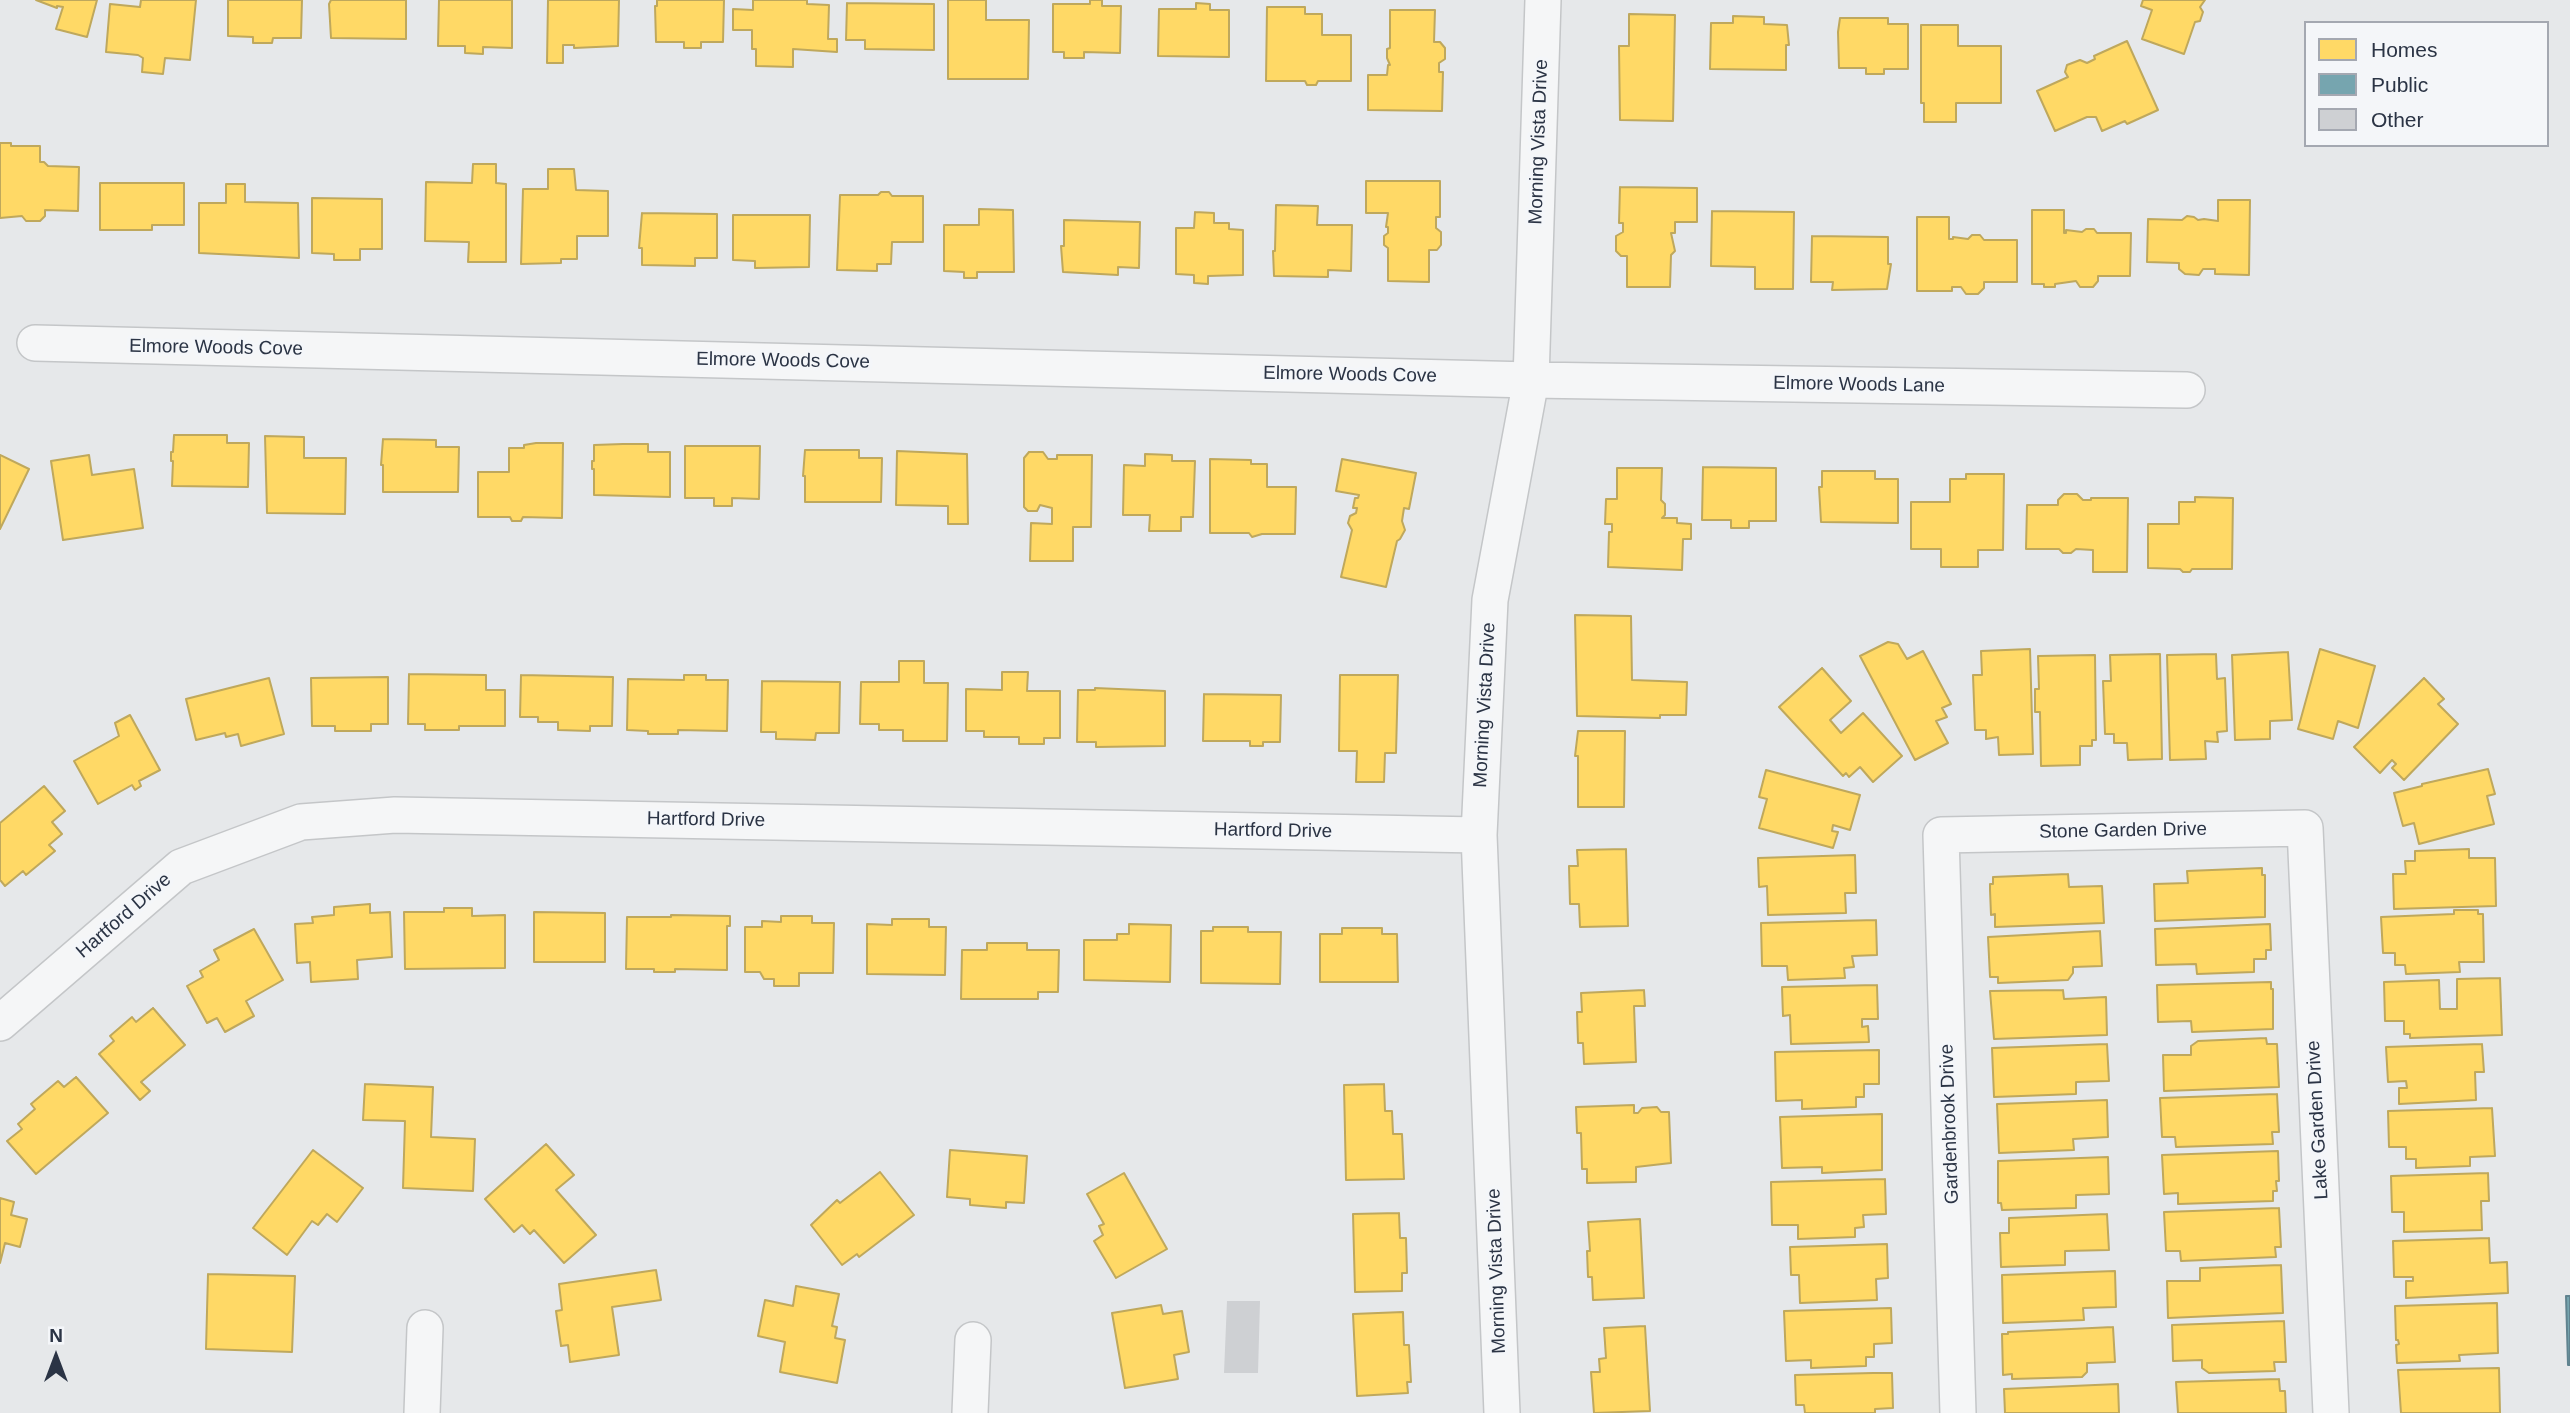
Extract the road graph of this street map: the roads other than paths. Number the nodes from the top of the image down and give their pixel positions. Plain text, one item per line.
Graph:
1 (1543, 0) edge
2 (35, 343) dead end
3 (1531, 380) junction
4 (2187, 390) dead end
5 (2305, 828) joint
6 (1479, 835) junction
7 (1941, 835) joint
8 (0, 1023) edge
9 (425, 1328) dead end
10 (973, 1340) dead end
11 (422, 1413) edge
12 (970, 1413) edge
13 (1502, 1413) edge
14 (1958, 1413) edge
15 (2330, 1413) edge

1 - 3 street, Morning Vista Drive
2 - 3 street, Elmore Woods Cove
3 - 4 street, Elmore Woods Lane
3 - 6 street, Morning Vista Drive
5 - 7 street, Stone Garden Drive
5 - 15 street, Lake Garden Drive
6 - 8 street, Hartford Drive
6 - 13 street, Morning Vista Drive
7 - 14 street, Gardenbrook Drive
9 - 11 street
10 - 12 street

